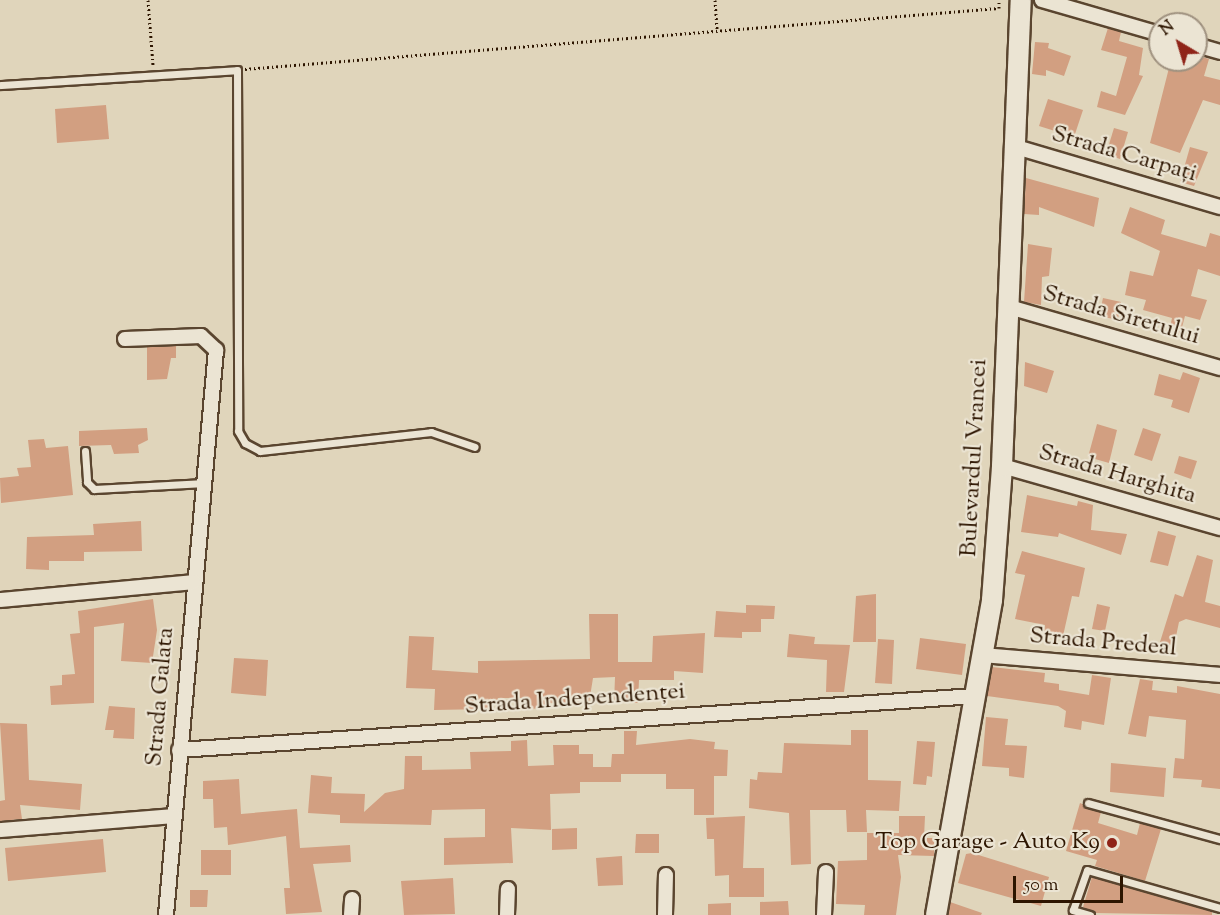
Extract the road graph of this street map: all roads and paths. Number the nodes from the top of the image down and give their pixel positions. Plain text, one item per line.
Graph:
1 (148, 0) edge
2 (714, 0) edge
3 (999, 0) edge
4 (1021, 0) edge
5 (1042, 0) edge
6 (717, 31) junction
7 (1148, 31) edge
8 (237, 70) junction
9 (154, 75) junction
10 (0, 85) edge
11 (1016, 147) junction
12 (1220, 207) edge
13 (1009, 308) junction
14 (125, 339) dead end
15 (1220, 368) edge
16 (475, 447) dead end
17 (85, 451) dead end
18 (1002, 466) junction
19 (205, 483) junction
20 (1220, 528) edge
21 (193, 582) junction
22 (0, 600) edge
23 (983, 655) junction
24 (1220, 675) edge
25 (975, 696) junction
26 (179, 750) junction
27 (1088, 803) dead end
28 (173, 816) junction
29 (0, 830) edge
30 (1220, 839) edge
31 (826, 872) dead end
32 (666, 875) dead end
33 (508, 889) dead end
34 (352, 899) dead end
35 (1220, 908) edge
36 (166, 915) edge
37 (351, 915) edge
38 (507, 915) edge
39 (665, 915) edge
40 (824, 915) edge
41 (936, 915) edge
42 (1090, 915) edge

1 - 9 path
2 - 6 path
3 - 6 path
4 - 11 street, Bulevardul Vrancei
5 - 7 street
6 - 8 path
8 - 9 lane
8 - 16 lane
9 - 10 lane
11 - 12 street, Strada Carpați
11 - 13 street, Bulevardul Vrancei
13 - 15 street, Strada Siretului
13 - 18 street, Bulevardul Vrancei
14 - 19 street, Strada Galata
17 - 19 lane
18 - 20 street, Strada Harghita
18 - 23 street, Bulevardul Vrancei
19 - 21 street, Strada Galata
21 - 22 street
21 - 26 street, Strada Galata
23 - 24 street, Strada Predeal
23 - 25 street, Bulevardul Vrancei
25 - 26 street, Strada Independenței
25 - 41 street, Bulevardul Vrancei
26 - 28 street, Strada Galata
27 - 30 lane
28 - 29 street
28 - 36 street, Strada Galata
31 - 40 street
32 - 39 street
33 - 38 street
34 - 37 street
35 - 42 lane

